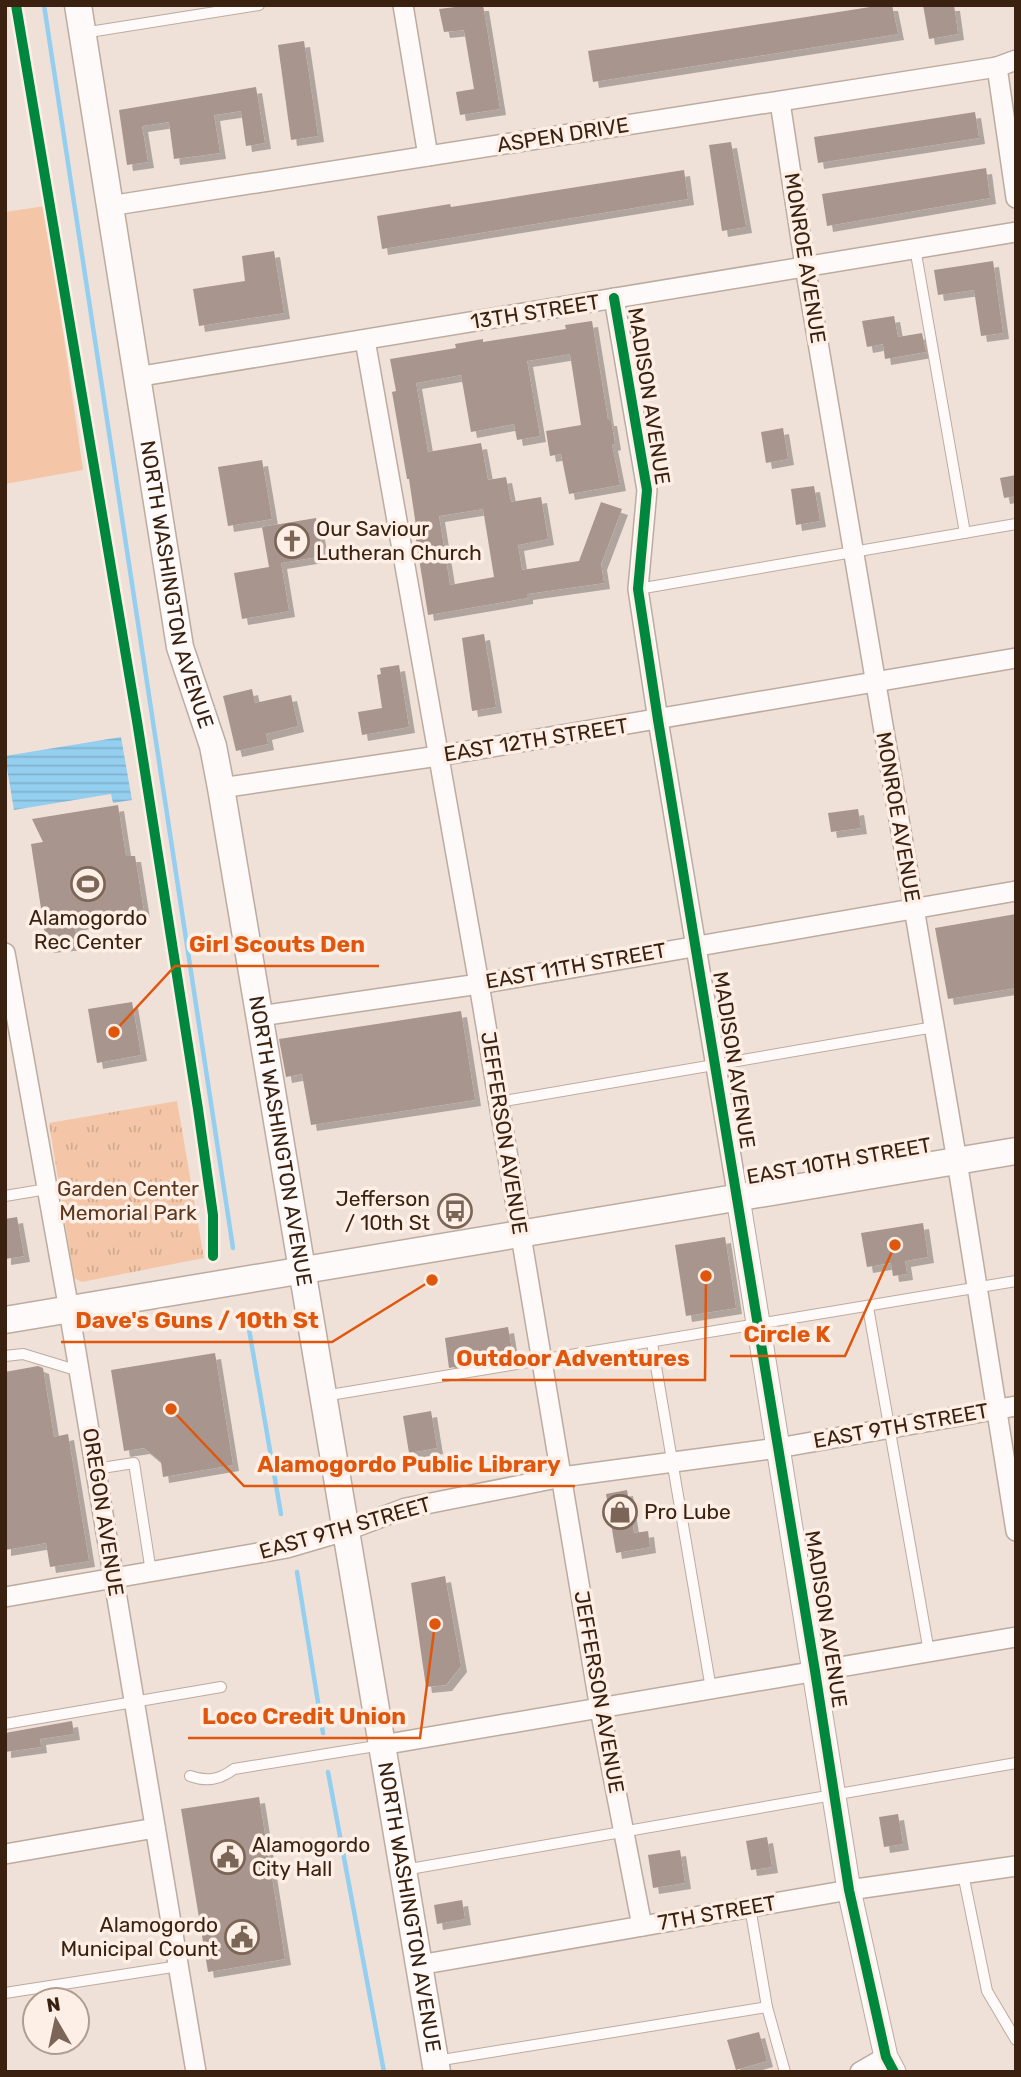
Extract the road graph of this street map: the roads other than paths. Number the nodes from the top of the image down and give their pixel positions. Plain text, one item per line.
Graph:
1 (78, 5) edge
2 (259, 5) edge
3 (403, 5) edge
4 (83, 33) junction
5 (1006, 63) edge
6 (780, 102) junction
7 (428, 156) junction
8 (1016, 198) edge
9 (109, 206) junction
10 (1016, 232) edge
11 (915, 248) junction
12 (806, 266) junction
13 (614, 299) junction
14 (365, 340) junction
15 (136, 377) junction
16 (1016, 523) edge
17 (965, 533) junction
18 (854, 553) junction
19 (638, 589) junction
20 (1016, 658) edge
21 (876, 682) junction
22 (658, 720) junction
23 (438, 756) junction
24 (221, 788) junction
25 (1016, 891) edge
26 (914, 908) junction
27 (696, 945) junction
28 (5, 953) edge
29 (479, 984) junction
30 (260, 1016) junction
31 (934, 1027) junction
32 (716, 1065) junction
33 (499, 1102) junction
34 (1016, 1151) edge
35 (957, 1161) junction
36 (47, 1189) junction
37 (5, 1196) edge
38 (738, 1198) junction
39 (521, 1234) junction
40 (303, 1270) junction
41 (1016, 1281) edge
42 (977, 1288) junction
43 (867, 1307) junction
44 (69, 1310) junction
45 (5, 1320) edge
46 (758, 1325) junction
47 (652, 1343) junction
48 (5, 1356) edge
49 (542, 1361) junction
50 (79, 1371) junction
51 (324, 1396) junction
52 (1016, 1406) edge
53 (996, 1409) junction
54 (891, 1428) junction
55 (778, 1448) junction
56 (671, 1463) junction
57 (96, 1469) junction
58 (562, 1477) junction
59 (345, 1531) junction
60 (1016, 1531) edge
61 (152, 1572) junction
62 (114, 1579) junction
63 (5, 1597) edge
64 (1016, 1637) edge
65 (929, 1652) junction
66 (815, 1671) junction
67 (221, 1687) dead end
68 (711, 1689) junction
69 (134, 1701) junction
70 (600, 1709) junction
71 (5, 1724) edge
72 (382, 1745) junction
73 (1016, 1763) edge
74 (190, 1776) dead end
75 (834, 1796) junction
76 (155, 1828) junction
77 (624, 1833) junction
78 (5, 1854) edge
79 (1016, 1866) edge
80 (403, 1870) junction
81 (963, 1874) junction
82 (849, 1890) junction
83 (750, 1908) junction
84 (642, 1926) junction
85 (419, 1965) junction
86 (178, 1966) junction
87 (5, 1993) edge
88 (767, 2007) junction
89 (1016, 2040) edge
90 (890, 2065) edge
91 (436, 2066) edge
92 (196, 2072) edge
93 (785, 2072) edge
94 (860, 2072) edge

1 - 4 main road, NORTH WASHINGTON AVENUE
2 - 4 lane
3 - 7 street
4 - 9 main road, NORTH WASHINGTON AVENUE
5 - 6 street, ASPEN DRIVE
5 - 8 street
6 - 7 street, ASPEN DRIVE
6 - 12 street, MONROE AVENUE
7 - 9 street, ASPEN DRIVE
9 - 15 main road, NORTH WASHINGTON AVENUE
10 - 11 street, 13TH STREET
11 - 12 street, 13TH STREET
11 - 17 lane
12 - 13 street, 13TH STREET
12 - 18 street, MONROE AVENUE
13 - 14 street, 13TH STREET
13 - 19 street, MADISON AVENUE
14 - 15 street, 13TH STREET
14 - 23 street, JEFFERSON AVENUE
15 - 24 main road, NORTH WASHINGTON AVENUE
16 - 17 lane
17 - 18 lane
18 - 19 lane
18 - 21 street, MONROE AVENUE
19 - 22 street, MADISON AVENUE
20 - 21 street, EAST 12TH STREET
21 - 22 street, EAST 12TH STREET
21 - 26 street, MONROE AVENUE
22 - 23 street, EAST 12TH STREET
22 - 27 street, MADISON AVENUE
23 - 24 street, EAST 12TH STREET
23 - 29 street, JEFFERSON AVENUE
24 - 30 main road, NORTH WASHINGTON AVENUE
25 - 26 street, EAST 11TH STREET
26 - 27 street, EAST 11TH STREET
26 - 31 street, MONROE AVENUE
27 - 29 street, EAST 11TH STREET
27 - 32 street, MADISON AVENUE
28 - 36 street, OREGON AVENUE
29 - 30 street, EAST 11TH STREET
29 - 33 street, JEFFERSON AVENUE
30 - 40 main road, NORTH WASHINGTON AVENUE
31 - 32 lane
31 - 35 street, MONROE AVENUE
32 - 33 lane
32 - 38 street, MADISON AVENUE
33 - 39 street, JEFFERSON AVENUE
34 - 35 main road, EAST 10TH STREET
35 - 38 main road, EAST 10TH STREET
35 - 42 street, MONROE AVENUE
36 - 37 lane
36 - 44 street, OREGON AVENUE
38 - 39 main road, EAST 10TH STREET
38 - 46 street, MADISON AVENUE
39 - 40 main road, EAST 10TH STREET
39 - 49 street, JEFFERSON AVENUE
40 - 44 main road, EAST 10TH STREET
40 - 51 main road, NORTH WASHINGTON AVENUE
41 - 42 lane
42 - 43 lane
42 - 53 street, MONROE AVENUE
43 - 46 lane
43 - 54 lane
44 - 45 main road, EAST 10TH STREET
44 - 50 street, OREGON AVENUE
46 - 47 lane
46 - 55 street, MADISON AVENUE
47 - 49 lane
47 - 56 lane
48 - 50 lane
49 - 51 lane
49 - 58 street, JEFFERSON AVENUE
50 - 57 street, OREGON AVENUE
51 - 59 main road, NORTH WASHINGTON AVENUE
52 - 53 street, EAST 9TH STREET
53 - 54 street, EAST 9TH STREET
53 - 60 street, MONROE AVENUE
54 - 55 street, EAST 9TH STREET
54 - 65 lane
55 - 56 street, EAST 9TH STREET
55 - 66 street, MADISON AVENUE
56 - 58 street, EAST 9TH STREET
56 - 68 lane
57 - 61 lane
57 - 62 street, OREGON AVENUE
58 - 59 street, EAST 9TH STREET
58 - 70 street, JEFFERSON AVENUE
59 - 61 street, EAST 9TH STREET
59 - 72 main road, NORTH WASHINGTON AVENUE
61 - 62 street, EAST 9TH STREET
62 - 63 street, EAST 9TH STREET
62 - 69 street, OREGON AVENUE
64 - 65 street
65 - 66 street
66 - 68 street
66 - 75 street, MADISON AVENUE
67 - 69 lane
68 - 70 street
69 - 71 lane
69 - 76 street, OREGON AVENUE
70 - 72 street
70 - 77 street, JEFFERSON AVENUE
72 - 74 lane
72 - 80 main road, NORTH WASHINGTON AVENUE
73 - 75 lane
75 - 77 lane
75 - 82 street, MADISON AVENUE
76 - 78 street
76 - 86 street, OREGON AVENUE
77 - 80 lane
77 - 84 street, JEFFERSON AVENUE
79 - 81 street, 7TH STREET
80 - 85 main road, NORTH WASHINGTON AVENUE
81 - 82 street, 7TH STREET
81 - 89 lane
82 - 83 street, 7TH STREET
82 - 90 street, MADISON AVENUE
83 - 84 street, 7TH STREET
83 - 88 lane
84 - 85 street, 7TH STREET
85 - 91 main road, NORTH WASHINGTON AVENUE
86 - 87 lane
86 - 92 street, OREGON AVENUE
88 - 91 lane
88 - 93 lane
90 - 94 street

